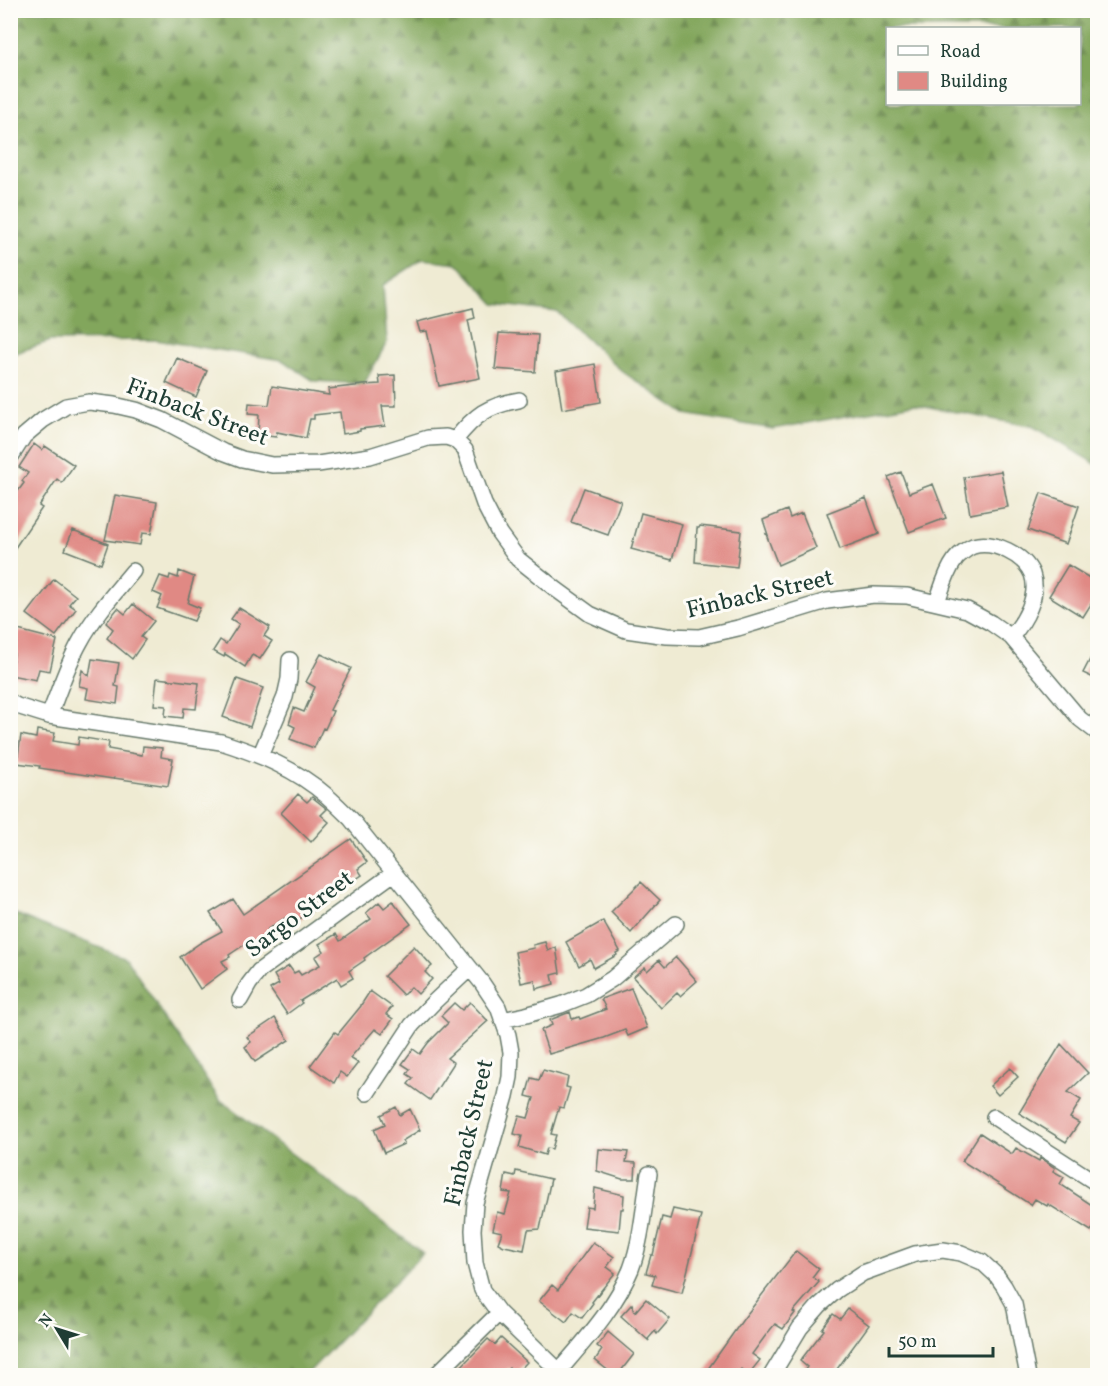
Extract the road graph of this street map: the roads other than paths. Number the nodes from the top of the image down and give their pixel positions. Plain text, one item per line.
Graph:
1 (519, 400) dead end
2 (454, 440) junction
3 (10, 458) edge
4 (133, 571) dead end
5 (937, 602) junction
6 (1011, 637) junction
7 (290, 660) dead end
8 (10, 702) edge
9 (49, 716) junction
10 (1098, 733) edge
11 (260, 756) junction
12 (394, 873) junction
13 (676, 924) dead end
14 (470, 968) junction
15 (240, 1000) dead end
16 (502, 1020) junction
17 (367, 1093) dead end
18 (993, 1117) dead end
19 (649, 1174) dead end
20 (1098, 1184) edge
21 (499, 1313) junction
22 (561, 1373) edge
23 (435, 1376) edge
24 (771, 1376) edge
25 (1028, 1376) edge

1 - 2 street
2 - 3 street, Finback Street
2 - 5 street, Finback Street
4 - 9 street
5 - 6 street, Finback Street
5 - 6 street
6 - 10 street, Finback Street
7 - 11 street
8 - 9 street, Finback Street
9 - 11 street, Finback Street
11 - 12 street, Finback Street
12 - 14 street, Finback Street
12 - 15 street, Sargo Street
13 - 16 street
14 - 16 street, Finback Street
14 - 17 street
16 - 21 street, Finback Street
18 - 20 street
19 - 22 street
21 - 22 street, Finback Street
21 - 23 street
24 - 25 street

